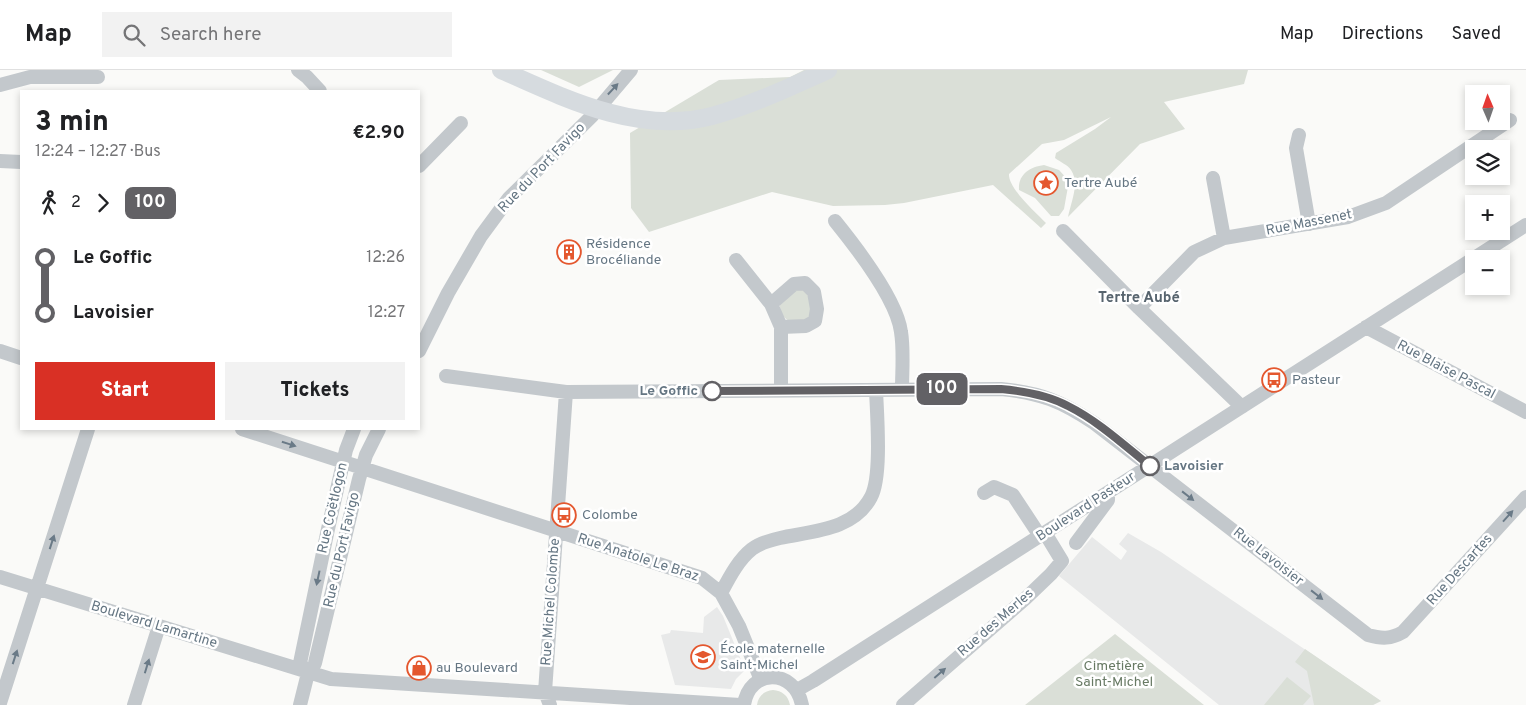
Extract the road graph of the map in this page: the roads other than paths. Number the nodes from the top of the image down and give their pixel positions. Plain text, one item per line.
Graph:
1 (298, 70) edge
2 (501, 70) edge
3 (631, 70) edge
4 (828, 70) edge
5 (98, 77) dead end
6 (0, 85) edge
7 (319, 90) edge
8 (596, 109) junction
9 (461, 123) dead end
10 (1495, 130) edge
11 (1299, 135) dead end
12 (0, 161) edge
13 (20, 162) edge
14 (420, 165) edge
15 (1213, 178) dead end
16 (835, 221) dead end
17 (1309, 224) junction
18 (1526, 225) edge
19 (1063, 232) dead end
20 (1224, 238) junction
21 (736, 260) dead end
22 (771, 304) junction
23 (1139, 308) junction
24 (781, 327) junction
25 (1366, 328) junction
26 (420, 349) edge
27 (0, 351) edge
28 (20, 358) edge
29 (446, 376) dead end
30 (781, 390) junction
31 (876, 390) junction
32 (902, 390) junction
33 (566, 392) junction
34 (1242, 407) junction
35 (1526, 412) edge
36 (88, 430) edge
37 (249, 430) edge
38 (354, 430) edge
39 (378, 430) edge
40 (264, 432) edge
41 (347, 463) junction
42 (1150, 466) junction
43 (984, 493) dead end
44 (1108, 493) junction
45 (1526, 496) edge
46 (556, 532) junction
47 (1042, 534) junction
48 (1076, 543) dead end
49 (0, 577) edge
50 (37, 588) junction
51 (720, 593) junction
52 (159, 626) junction
53 (1390, 638) joint
54 (308, 672) junction
55 (761, 680) junction
56 (797, 690) junction
57 (547, 698) edge
58 (0, 703) edge
59 (134, 705) edge
60 (300, 705) edge
61 (740, 705) edge
62 (744, 705) edge
63 (802, 705) edge
64 (903, 705) edge

1 - 7 street
2 - 8 main road
8 -> 3 street, Rue du Port Favigo
4 - 8 main road
5 - 6 street
8 - 26 street, Rue du Port Favigo
9 - 14 street
10 - 17 street, Rue Massenet
11 - 17 street
12 - 13 street
15 - 20 street
16 - 32 street
17 - 20 street, Rue Massenet
18 - 25 street, Boulevard Pasteur
19 - 23 street
20 - 23 street, Rue Massenet
21 - 22 street
22 - 24 street
22 - 24 street
23 - 34 street
24 - 30 street
25 - 34 street, Boulevard Pasteur
25 - 35 street, Rue Blaise Pascal
27 - 28 street
29 - 33 street, Rue Lavoisier
30 - 31 street, Rue Lavoisier
30 - 33 street, Rue Lavoisier
31 - 32 street, Rue Lavoisier
31 - 51 street
32 - 42 street, Rue Lavoisier
33 - 46 street, Rue Michel Colombe
34 - 42 street, Boulevard Pasteur
50 -> 36 street
37 - 40 street, Rue Anatole Le Braz
38 - 41 street, Rue Coëtlogon
39 - 54 street, Rue du Port Favigo
40 -> 41 street, Rue Anatole Le Braz
41 - 46 street, Rue Anatole Le Braz
41 -> 54 street, Rue Coëtlogon
42 - 44 street, Boulevard Pasteur
42 -> 53 street, Rue Lavoisier
43 - 47 street
44 - 47 street, Boulevard Pasteur
44 - 48 street
53 -> 45 street, Rue Descartes
46 - 51 street, Rue Anatole Le Braz
46 - 57 street, Rue Michel Colombe
47 - 56 street, Boulevard Pasteur
64 -> 47 street, Rue des Merles
49 - 50 street, Boulevard Lamartine
50 - 52 street, Boulevard Lamartine
58 -> 50 street
51 - 55 street, Rue Anatole Le Braz
52 - 54 street, Boulevard Lamartine
59 -> 52 street
54 - 57 street, Boulevard Lamartine
54 - 60 street, Rue du Port Favigo
55 - 56 street
55 - 62 street
56 - 63 street
57 - 61 street, Boulevard Lamartine

